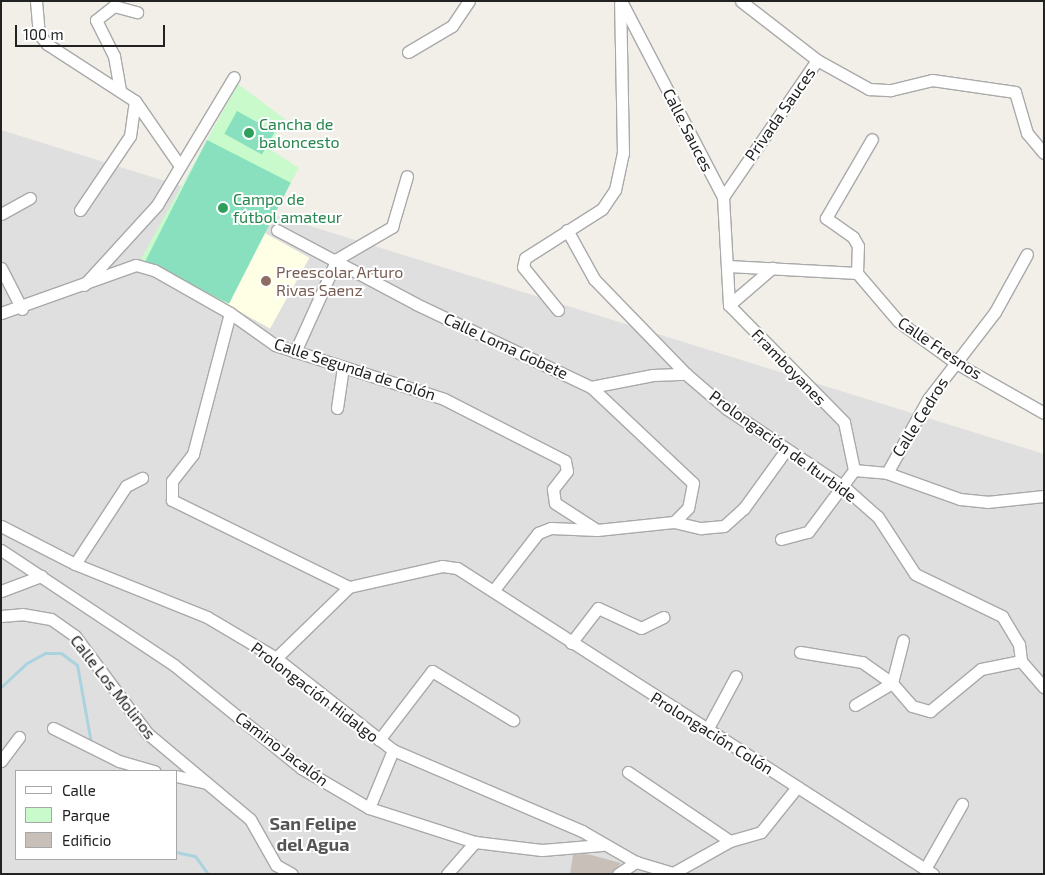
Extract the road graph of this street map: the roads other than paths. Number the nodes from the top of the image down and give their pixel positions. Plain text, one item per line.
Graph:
1 (36, 1) edge
2 (469, 1) edge
3 (621, 1) edge
4 (740, 1) edge
5 (136, 12) dead end
6 (408, 52) dead end
7 (817, 60) junction
8 (234, 77) dead end
9 (120, 90) junction
10 (135, 101) junction
11 (872, 139) dead end
12 (1044, 153) edge
13 (180, 166) junction
14 (407, 176) dead end
15 (723, 197) junction
16 (30, 198) dead end
17 (80, 210) dead end
18 (1, 214) edge
19 (278, 230) dead end
20 (567, 230) junction
21 (1027, 254) dead end
22 (337, 259) junction
23 (728, 266) junction
24 (1, 268) edge
25 (772, 268) junction
26 (857, 273) junction
27 (83, 287) junction
28 (729, 305) junction
29 (22, 309) junction
30 (558, 310) dead end
31 (1, 313) edge
32 (230, 313) junction
33 (295, 352) junction
34 (956, 363) junction
35 (343, 368) junction
36 (686, 374) junction
37 (591, 387) junction
38 (337, 408) dead end
39 (1044, 413) edge
40 (786, 450) junction
41 (854, 470) junction
42 (887, 473) junction
43 (142, 478) dead end
44 (844, 487) junction
45 (1044, 496) edge
46 (674, 522) junction
47 (1, 526) edge
48 (597, 530) junction
49 (781, 539) dead end
50 (1, 550) edge
51 (75, 564) junction
52 (41, 576) junction
53 (349, 587) junction
54 (1, 591) edge
55 (493, 591) junction
56 (1, 616) edge
57 (664, 617) dead end
58 (903, 640) dead end
59 (571, 643) junction
60 (800, 652) dead end
61 (276, 658) junction
62 (1021, 661) junction
63 (736, 676) dead end
64 (892, 683) junction
65 (1044, 687) edge
66 (855, 705) dead end
67 (513, 720) dead end
68 (52, 728) dead end
69 (707, 730) junction
70 (19, 737) dead end
71 (379, 740) junction
72 (392, 750) junction
73 (1, 761) edge
74 (152, 770) edge
75 (628, 772) dead end
76 (178, 776) edge
77 (212, 785) junction
78 (798, 787) junction
79 (962, 804) dead end
80 (369, 808) junction
81 (730, 841) junction
82 (475, 842) junction
83 (602, 845) junction
84 (636, 862) junction
85 (929, 871) edge
86 (674, 873) edge
87 (292, 874) edge
88 (447, 874) edge
89 (618, 874) edge

1 - 9 street
2 - 6 street
3 - 15 street, Calle Sauces
3 - 20 street
4 - 7 street, Privada Sauces
5 - 9 street
7 - 12 street
7 - 15 street, Privada Sauces
8 - 13 street
9 - 10 street
10 - 13 street
10 - 17 street
11 - 26 street
13 - 27 street
14 - 22 street
15 - 23 street, Calle Sauces
16 - 18 street
19 - 22 street, Calle Loma Gobete
20 - 30 street
20 - 36 street, Prolongación de Iturbide
21 - 34 street, Calle Cedros
22 - 33 street
22 - 37 street, Calle Loma Gobete
23 - 25 street
23 - 28 street
24 - 29 street
25 - 26 street
25 - 28 street
26 - 34 street, Calle Fresnos
27 - 29 street, Calle Segunda de Colón
27 - 32 street, Calle Segunda de Colón
28 - 41 street, Framboyanes
29 - 31 street, Calle Segunda de Colón
32 - 33 street, Calle Segunda de Colón
32 - 53 street
33 - 35 street, Calle Segunda de Colón
34 - 39 street, Calle Fresnos
34 - 42 street, Calle Cedros
35 - 38 street
35 - 48 street, Calle Segunda de Colón
36 - 37 street
36 - 40 street, Prolongación de Iturbide
37 - 46 street, Calle Loma Gobete
40 - 44 street, Prolongación de Iturbide
40 - 46 street
41 - 42 street
41 - 44 street
42 - 45 street
43 - 51 street
44 - 49 street
44 - 62 street, Prolongación de Iturbide
46 - 48 street
47 - 51 street, Prolongación Hidalgo
48 - 55 street
50 - 52 street, Camino Jacalón
51 - 61 street, Prolongación Hidalgo
52 - 54 street
52 - 80 street, Camino Jacalón
53 - 55 street, Prolongación Colón
53 - 61 street
55 - 59 street, Prolongación Colón
56 - 77 street, Calle Los Molinos
57 - 59 street
58 - 64 street
59 - 69 street, Prolongación Colón
60 - 64 street
61 - 71 street, Prolongación Hidalgo
62 - 64 street
62 - 65 street, Prolongación de Iturbide
63 - 69 street
64 - 66 street
67 - 71 street
68 - 74 street
69 - 78 street, Prolongación Colón
70 - 73 street
71 - 72 street, Prolongación Hidalgo
72 - 80 street
72 - 83 street, Prolongación Hidalgo
75 - 81 street
76 - 77 street
77 - 87 street, Calle Los Molinos
78 - 81 street
78 - 85 street, Prolongación Colón
79 - 85 street
80 - 82 street, Camino Jacalón
81 - 86 street
82 - 83 street, Camino Jacalón
82 - 88 street
83 - 84 street, Prolongación Hidalgo
84 - 86 street, Prolongación Hidalgo
84 - 89 street

